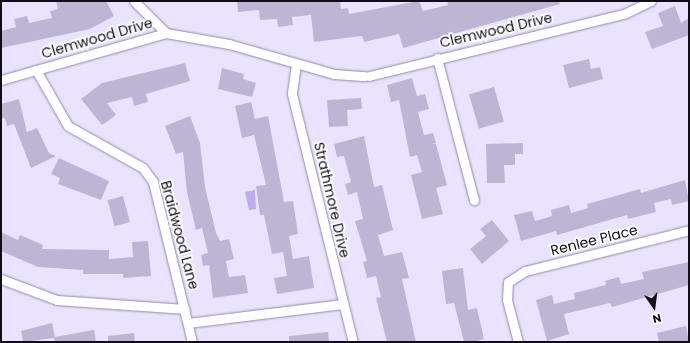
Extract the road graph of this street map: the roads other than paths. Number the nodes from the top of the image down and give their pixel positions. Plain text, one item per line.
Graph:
1 (134, 1) edge
2 (651, 1) edge
3 (166, 33) junction
4 (437, 58) junction
5 (296, 64) junction
6 (36, 70) junction
7 (1, 80) edge
8 (474, 200) dead end
9 (689, 230) edge
10 (1, 279) edge
11 (342, 304) junction
12 (184, 309) junction
13 (188, 323) junction
14 (192, 342) edge
15 (353, 342) edge
16 (518, 342) edge

1 - 3 street
2 - 4 street, Clemwood Drive
3 - 5 street, Clemwood Drive
3 - 6 street, Clemwood Drive
4 - 5 street, Clemwood Drive
4 - 8 street
5 - 11 street, Strathmore Drive
6 - 7 street, Clemwood Drive
6 - 12 street, Braidwood Lane
9 - 16 street, Renlee Place
10 - 12 street
11 - 13 street
11 - 15 street, Strathmore Drive
12 - 13 street, Braidwood Lane
13 - 14 street, Braidwood Lane

